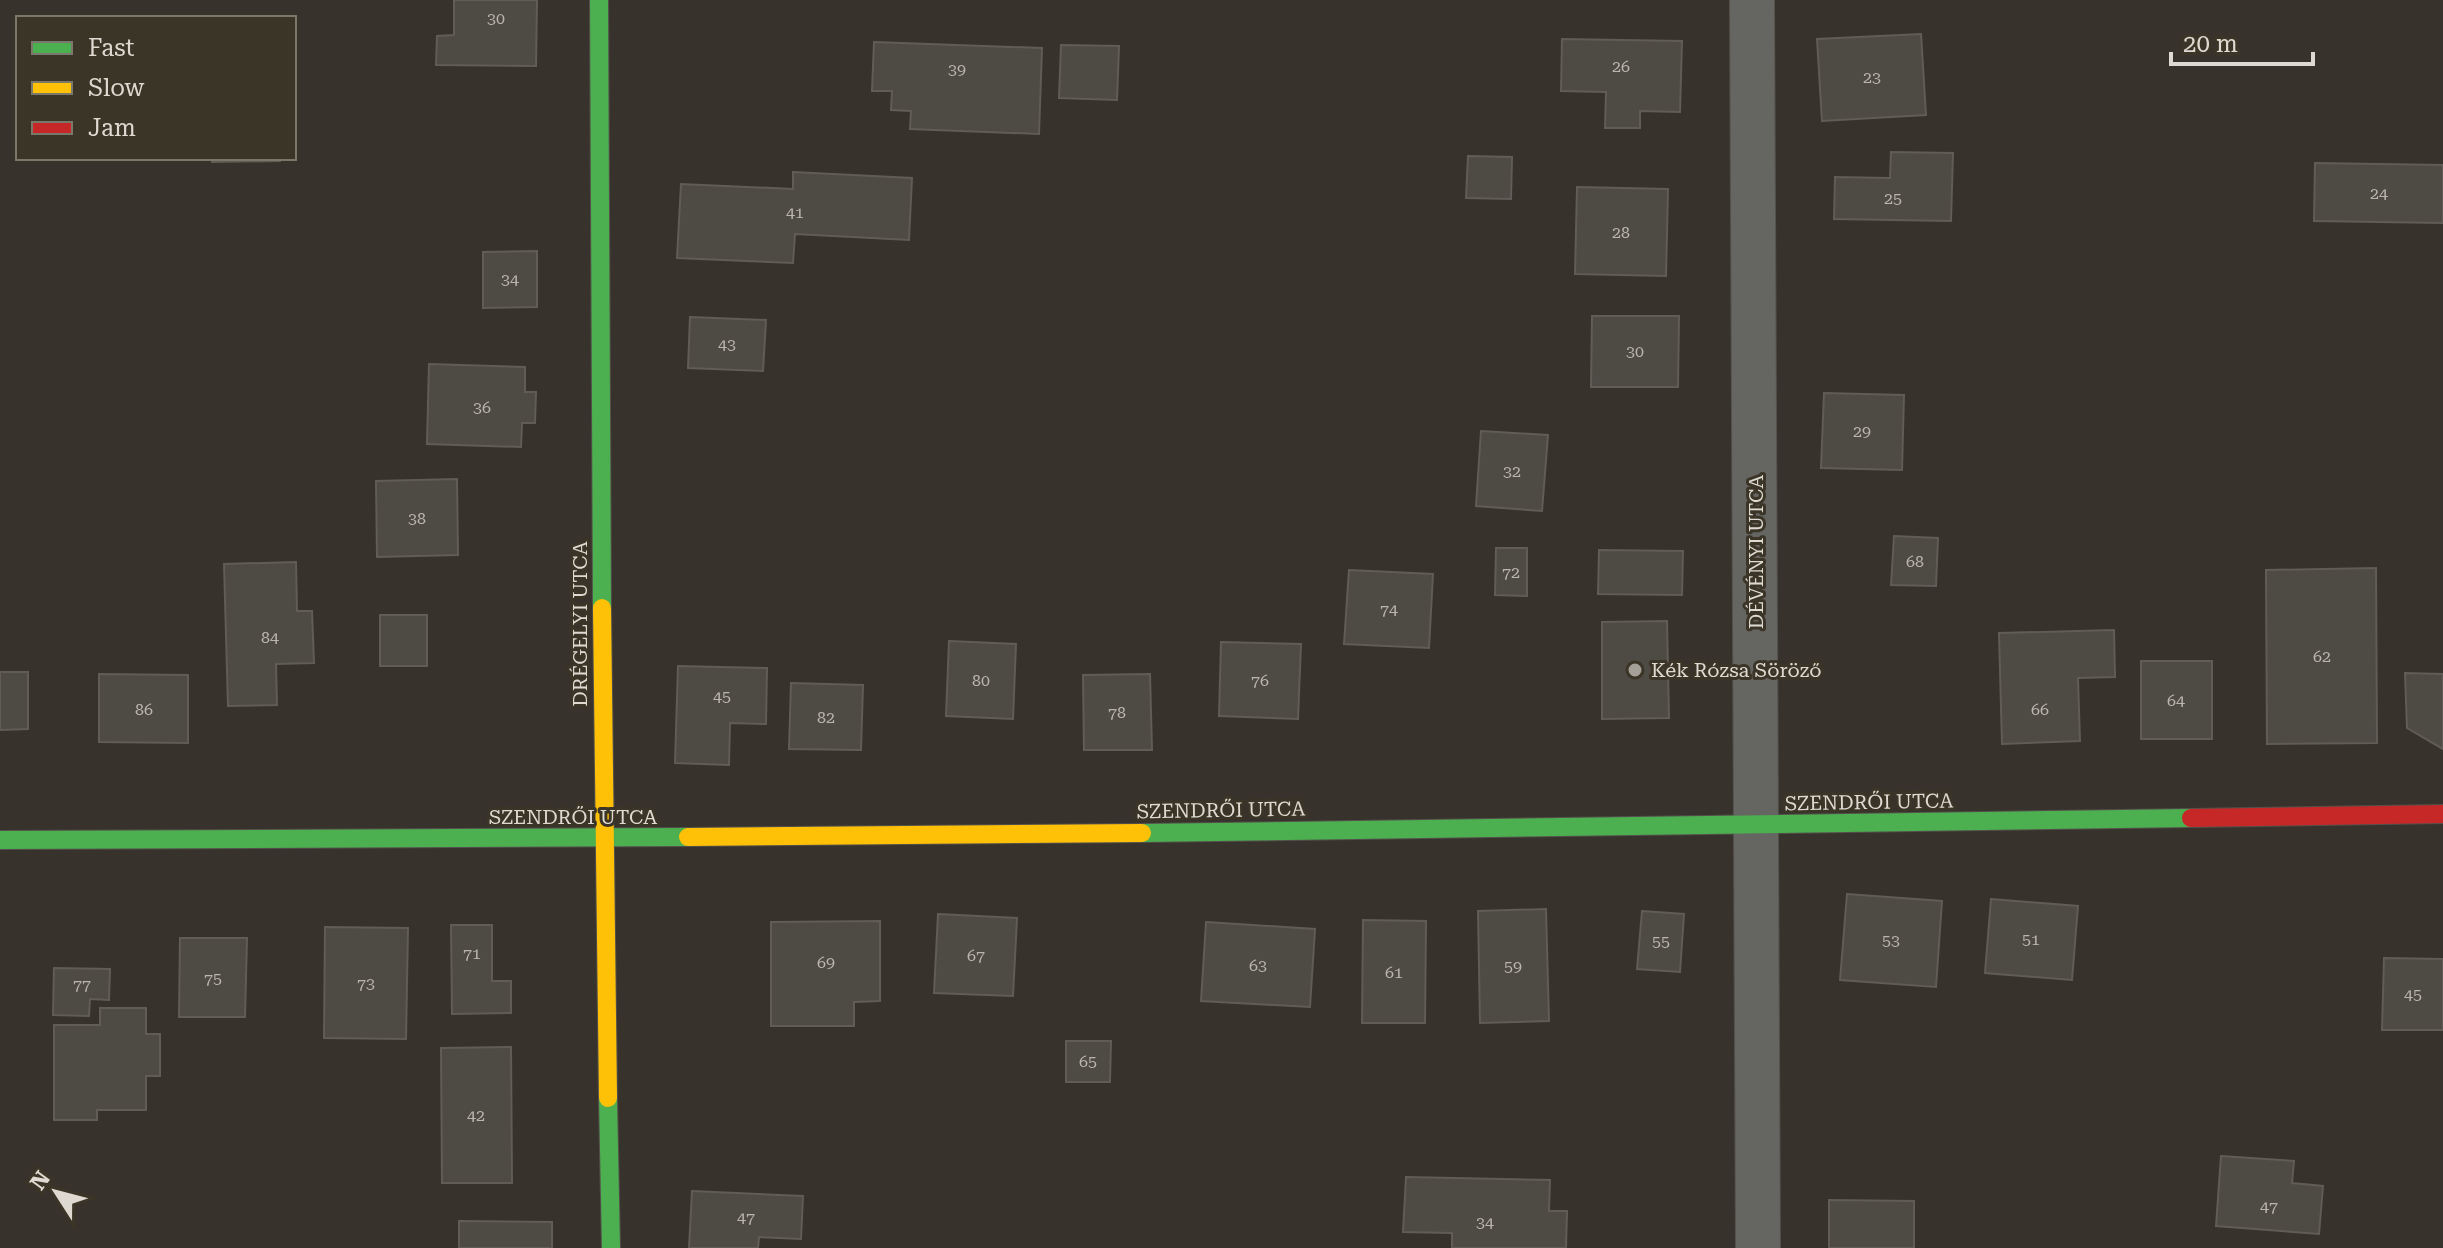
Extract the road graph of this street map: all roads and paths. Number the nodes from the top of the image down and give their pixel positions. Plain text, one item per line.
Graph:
1 (599, 0) edge
2 (1752, 0) edge
3 (2443, 814) edge
4 (1738, 826) junction
5 (0, 840) edge
6 (603, 840) junction
7 (611, 1248) edge
8 (1758, 1248) edge

1 - 6 street, DRÉGELYI UTCA
2 - 4 street, DÉVÉNYI UTCA
3 - 4 street, SZENDRŐI UTCA
4 - 6 street, SZENDRŐI UTCA
4 - 8 street, DÉVÉNYI UTCA
5 - 6 street, SZENDRŐI UTCA
6 - 7 street, DRÉGELYI UTCA

